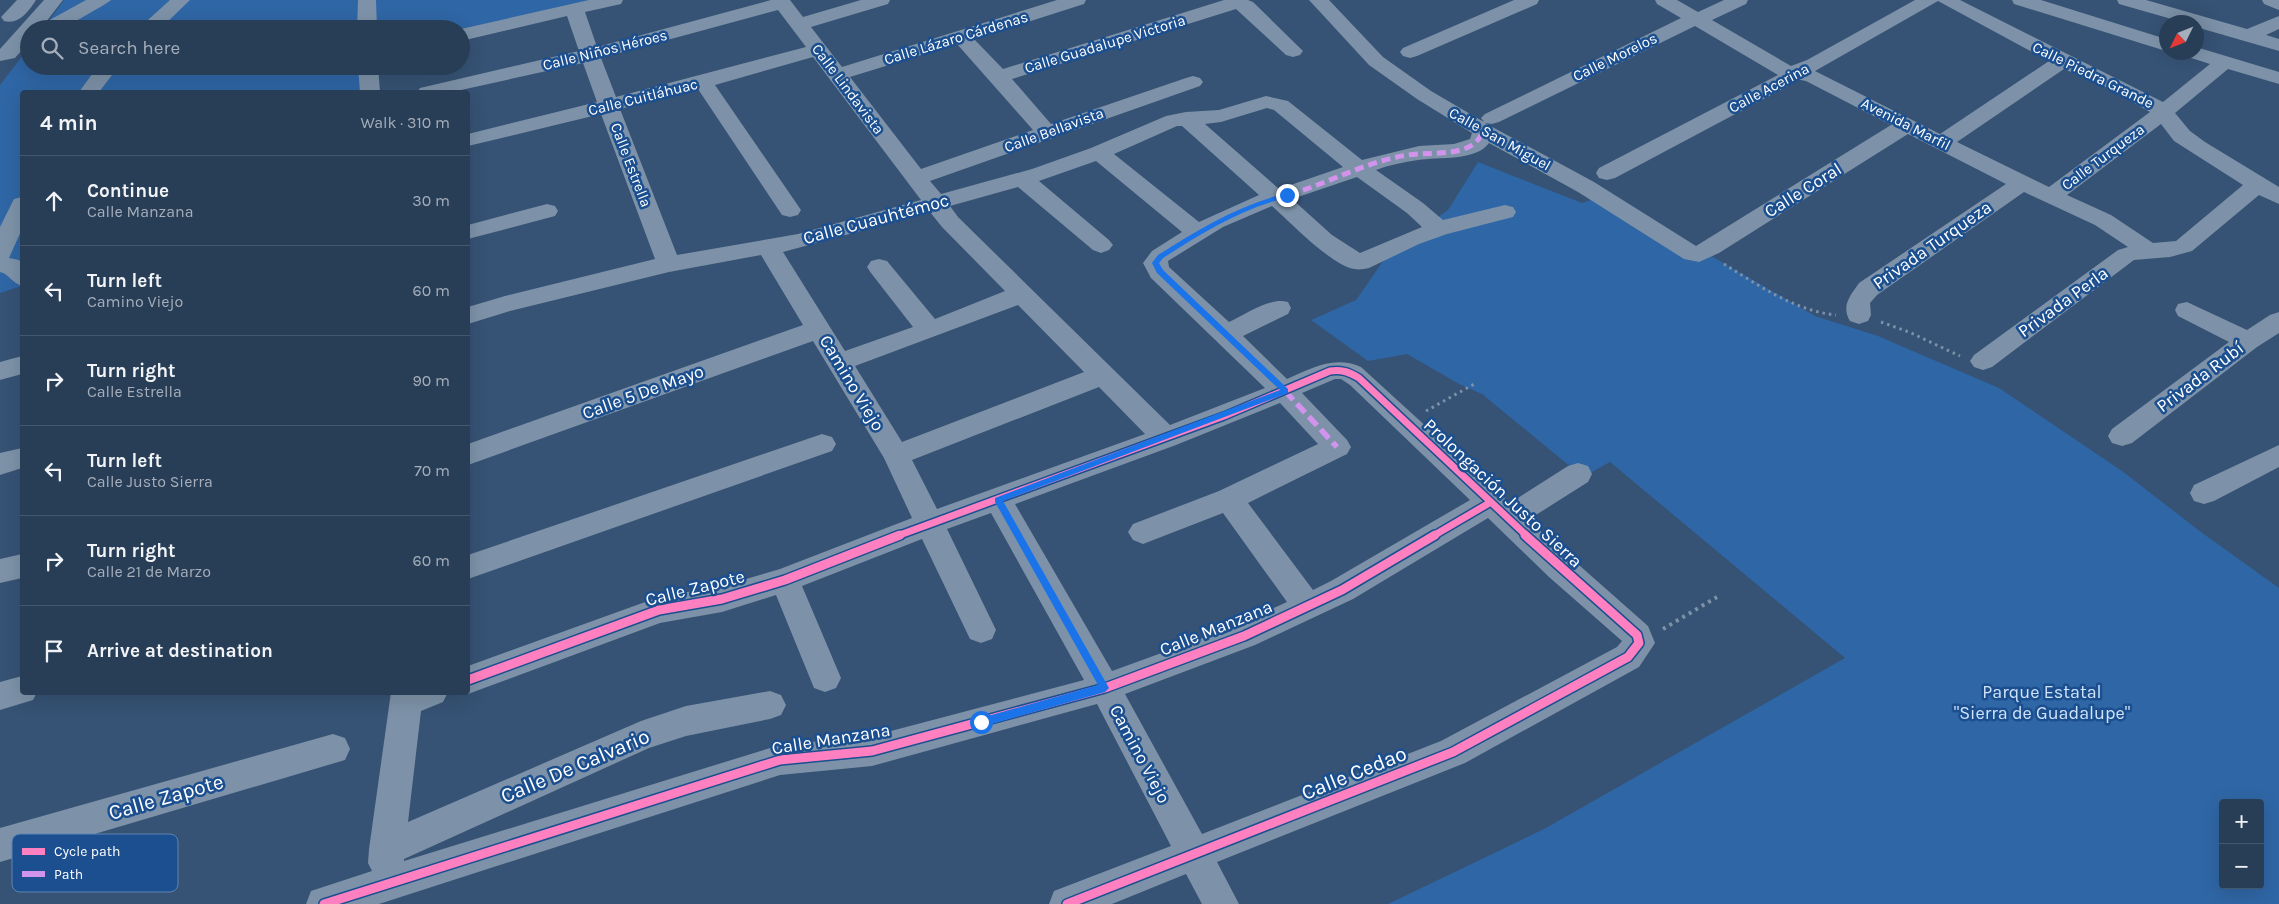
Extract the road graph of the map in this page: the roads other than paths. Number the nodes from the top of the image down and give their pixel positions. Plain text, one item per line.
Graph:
1 (27, 0) edge
2 (54, 0) edge
3 (102, 0) edge
4 (181, 0) edge
5 (367, 0) edge
6 (614, 0) edge
7 (881, 0) edge
8 (1075, 0) edge
9 (1318, 0) edge
10 (1530, 0) edge
11 (1664, 0) edge
12 (1739, 0) edge
13 (1930, 0) edge
14 (1946, 0) edge
15 (2021, 0) edge
16 (2126, 0) edge
17 (2150, 0) edge
18 (2271, 0) edge
19 (781, 1) edge
20 (2279, 4) edge
21 (574, 10) junction
22 (2178, 15) edge
23 (2180, 15) edge
24 (11, 17) dead end
25 (37, 20) edge
26 (63, 20) edge
27 (158, 20) edge
28 (367, 20) edge
29 (1697, 20) junction
30 (2279, 22) edge
31 (2204, 23) edge
32 (798, 24) junction
33 (470, 33) edge
34 (2248, 36) junction
35 (961, 37) junction
36 (20, 39) edge
37 (2159, 43) edge
38 (2279, 45) edge
39 (20, 47) edge
40 (817, 50) junction
41 (1293, 51) dead end
42 (1410, 52) dead end
43 (590, 55) junction
44 (2204, 56) edge
45 (3, 57) edge
46 (2063, 61) junction
47 (2225, 62) junction
48 (1793, 72) junction
49 (103, 75) edge
50 (369, 75) edge
51 (837, 75) junction
52 (999, 77) junction
53 (2279, 78) edge
54 (703, 82) junction
55 (1193, 82) dead end
56 (91, 90) edge
57 (370, 90) edge
58 (436, 90) edge
59 (608, 105) junction
60 (2163, 112) junction
61 (1186, 118) junction
62 (1907, 124) junction
63 (1488, 125) junction
64 (1048, 134) junction
65 (470, 140) edge
66 (1942, 142) junction
67 (1099, 153) junction
68 (1360, 169) junction
69 (1607, 173) dead end
70 (915, 179) junction
71 (1022, 179) junction
72 (2022, 183) junction
73 (2258, 184) junction
74 (2052, 195) junction
75 (2279, 197) edge
76 (1276, 198) junction
77 (934, 203) junction
78 (20, 208) edge
79 (790, 210) dead end
80 (547, 211) dead end
81 (1505, 212) dead end
82 (1439, 229) junction
83 (470, 231) edge
84 (1198, 233) junction
85 (1101, 245) dead end
86 (768, 247) junction
87 (2147, 251) junction
88 (0, 253) edge
89 (1698, 254) joint
90 (0, 264) edge
91 (669, 264) junction
92 (879, 267) dead end
93 (20, 276) edge
94 (1022, 294) junction
95 (1280, 308) dead end
96 (2188, 310) dead end
97 (470, 315) edge
98 (1859, 315) dead end
99 (2279, 321) edge
100 (820, 329) junction
101 (930, 330) junction
102 (1227, 333) junction
103 (2248, 341) junction
104 (1983, 360) dead end
105 (840, 362) junction
106 (20, 366) edge
107 (0, 371) edge
108 (1103, 374) junction
109 (1285, 391) junction
110 (2122, 436) dead end
111 (1166, 438) junction
112 (822, 444) dead end
113 (470, 454) edge
114 (896, 455) junction
115 (2279, 455) edge
116 (20, 459) edge
117 (0, 464) edge
118 (1578, 474) dead end
119 (2204, 493) dead end
120 (1229, 499) junction
121 (998, 500) junction
122 (1499, 510) junction
123 (929, 524) junction
124 (1143, 532) dead end
125 (20, 566) edge
126 (470, 566) edge
127 (0, 571) edge
128 (786, 580) junction
129 (1308, 606) junction
130 (981, 630) dead end
131 (1639, 643) joint
132 (825, 678) dead end
133 (470, 679) edge
134 (1105, 688) junction
135 (20, 691) edge
136 (0, 696) edge
137 (415, 696) edge
138 (770, 705) dead end
139 (333, 749) dead end
140 (38, 834) edge
141 (387, 849) junction
142 (1194, 854) junction
143 (382, 894) edge
144 (324, 904) edge
145 (1066, 904) edge
146 (1221, 904) edge

1 - 24 street
2 - 25 street
3 - 26 street
4 - 27 street
5 - 28 street
6 - 21 street
7 - 32 street
8 - 35 street, Calle Lázaro Cárdenas
9 - 63 street, Calle San Miguel
10 - 42 street
11 - 29 street, Avenida Marfil
12 - 29 street, Calle Morelos
13 - 48 street, Calle Acerina
14 - 46 street, Calle Piedra Grande
15 - 37 street
16 - 22 street
17 - 23 street
18 - 20 street
19 - 32 street, Calle Lindavista
19 - 43 street, Calle Niños Héroes
21 - 33 street
21 - 43 street, Calle Estrella
29 - 48 street, Avenida Marfil
29 - 63 street, Calle Morelos
30 - 34 street
31 - 34 street
32 - 40 street, Calle Lindavista
34 - 38 street
35 - 51 street, Calle Lázaro Cárdenas
35 - 52 street, Calle Guadalupe Victoria
36 - 45 street
39 - 45 street
40 - 51 street, Calle Lindavista
40 - 54 street, Calle Cuitláhuac
41 - 52 street, Calle Guadalupe Victoria
43 - 58 street, Calle Niños Héroes
43 - 59 street, Calle Estrella
44 - 47 street
46 - 60 street, Calle Piedra Grande
46 - 66 street
47 - 53 street
47 - 60 street, Calle Turqueza
48 - 62 street, Avenida Marfil
48 - 69 street, Calle Acerina
49 - 56 street
50 - 57 street
51 - 70 street, Calle Lindavista
52 - 64 street, Calle Guadalupe Victoria
54 - 59 street, Calle Cuitláhuac
54 - 79 street
55 - 64 street, Calle Bellavista
59 - 65 street, Calle Cuitláhuac
59 - 91 street, Calle Estrella
60 - 73 street, Calle Piedra Grande
60 - 74 street, Calle Turqueza
61 - 67 street, Calle Cuauhtémoc
61 - 68 street, Calle Cuauhtémoc
61 - 76 street
62 - 66 street, Avenida Marfil
62 - 89 street, Calle Coral
63 - 68 street
63 - 89 street, Calle San Miguel
64 - 70 street, Calle Bellavista
66 - 72 street, Avenida Marfil
67 - 71 street, Calle Cuauhtémoc
67 - 84 street
68 - 76 street
68 - 82 street
70 - 77 street, Calle Lindavista
71 - 77 street, Calle Cuauhtémoc
71 - 85 street
72 - 74 street, Avenida Marfil
72 - 98 street, Privada Turqueza
73 - 75 street, Calle Piedra Grande
73 - 87 street, Privada Perla
74 - 87 street, Avenida Marfil
76 - 82 street
76 - 84 street
77 - 86 street, Calle Cuauhtémoc
77 - 94 street, Calle Lindavista
78 - 88 street
80 - 83 street
81 - 82 street
84 - 102 street
86 - 91 street, Calle Cuauhtémoc
86 - 100 street, Camino Viejo
87 - 104 street, Privada Perla
90 - 93 street
91 - 97 street, Calle Cuauhtémoc
92 - 101 street
94 - 101 street
94 - 108 street, Calle Lindavista
95 - 102 street
96 - 103 street
99 - 103 street, Privada Rubí
100 - 105 street, Camino Viejo
100 - 113 street, Calle 5 De Mayo
101 - 105 street
102 - 109 street
103 - 110 street, Privada Rubí
105 - 114 street, Camino Viejo
106 - 107 street
108 - 111 street, Calle Lindavista
108 - 114 street
109 - 111 street
109 - 120 street
109 - 122 street, Prolongación Justo Sierra
111 - 121 street
112 - 126 street
114 - 123 street, Camino Viejo
115 - 119 street
116 - 117 street
118 - 122 street, Calle Manzana
120 - 124 street
120 - 129 street
121 - 123 street
121 - 134 street, Camino Viejo
122 - 129 street, Calle Manzana
122 - 131 street, Prolongación Justo Sierra
123 - 128 street, Calle Zapote
123 - 130 street, Camino Viejo
125 - 127 street
128 - 132 street
128 - 133 street, Calle Zapote
129 - 134 street, Calle Manzana
131 - 142 street, Calle Cedao
134 - 142 street, Camino Viejo
134 - 143 street, Calle Manzana
135 - 136 street
137 - 141 street
138 - 141 street, Calle De Calvario
139 - 140 street, Calle Zapote
141 - 143 street
142 - 145 street, Calle Cedao
142 - 146 street, Camino Viejo
143 - 144 street, Calle Manzana

